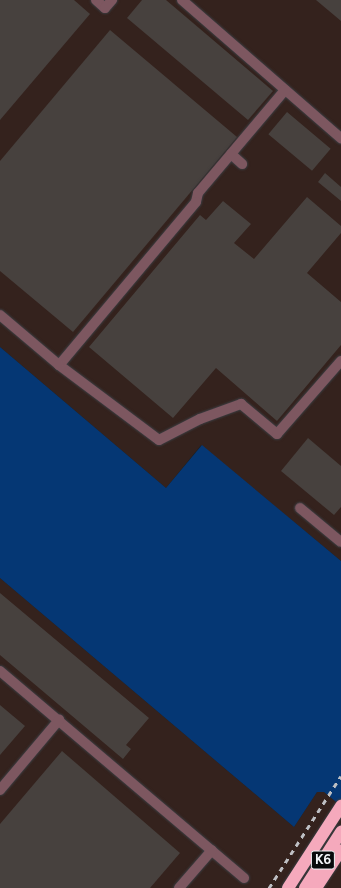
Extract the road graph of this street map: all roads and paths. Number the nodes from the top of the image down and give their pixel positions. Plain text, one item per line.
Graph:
1 (96, 0) edge
2 (112, 0) edge
3 (182, 0) edge
4 (285, 90) junction
5 (341, 138) edge
6 (231, 154) junction
7 (242, 164) dead end
8 (0, 315) edge
9 (341, 361) edge
10 (59, 365) junction
11 (300, 508) dead end
12 (341, 542) edge
13 (0, 670) edge
14 (59, 720) junction
15 (0, 790) edge
16 (341, 806) edge
17 (341, 832) edge
18 (212, 850) junction
19 (341, 850) edge
20 (338, 864) edge
21 (244, 878) dead end
22 (179, 888) edge
23 (288, 888) edge
24 (305, 888) edge
25 (316, 888) edge
26 (323, 888) edge

1 - 2 lane
3 - 4 lane
4 - 5 lane
4 - 6 lane
6 - 7 lane
6 - 10 lane
8 - 10 lane
9 - 10 lane
11 - 12 lane
13 - 14 lane
14 - 15 lane
14 - 18 lane
16 - 23 highway
17 - 24 highway, K6
18 - 21 lane
18 - 22 lane
19 - 25 highway, K6
20 - 26 highway

